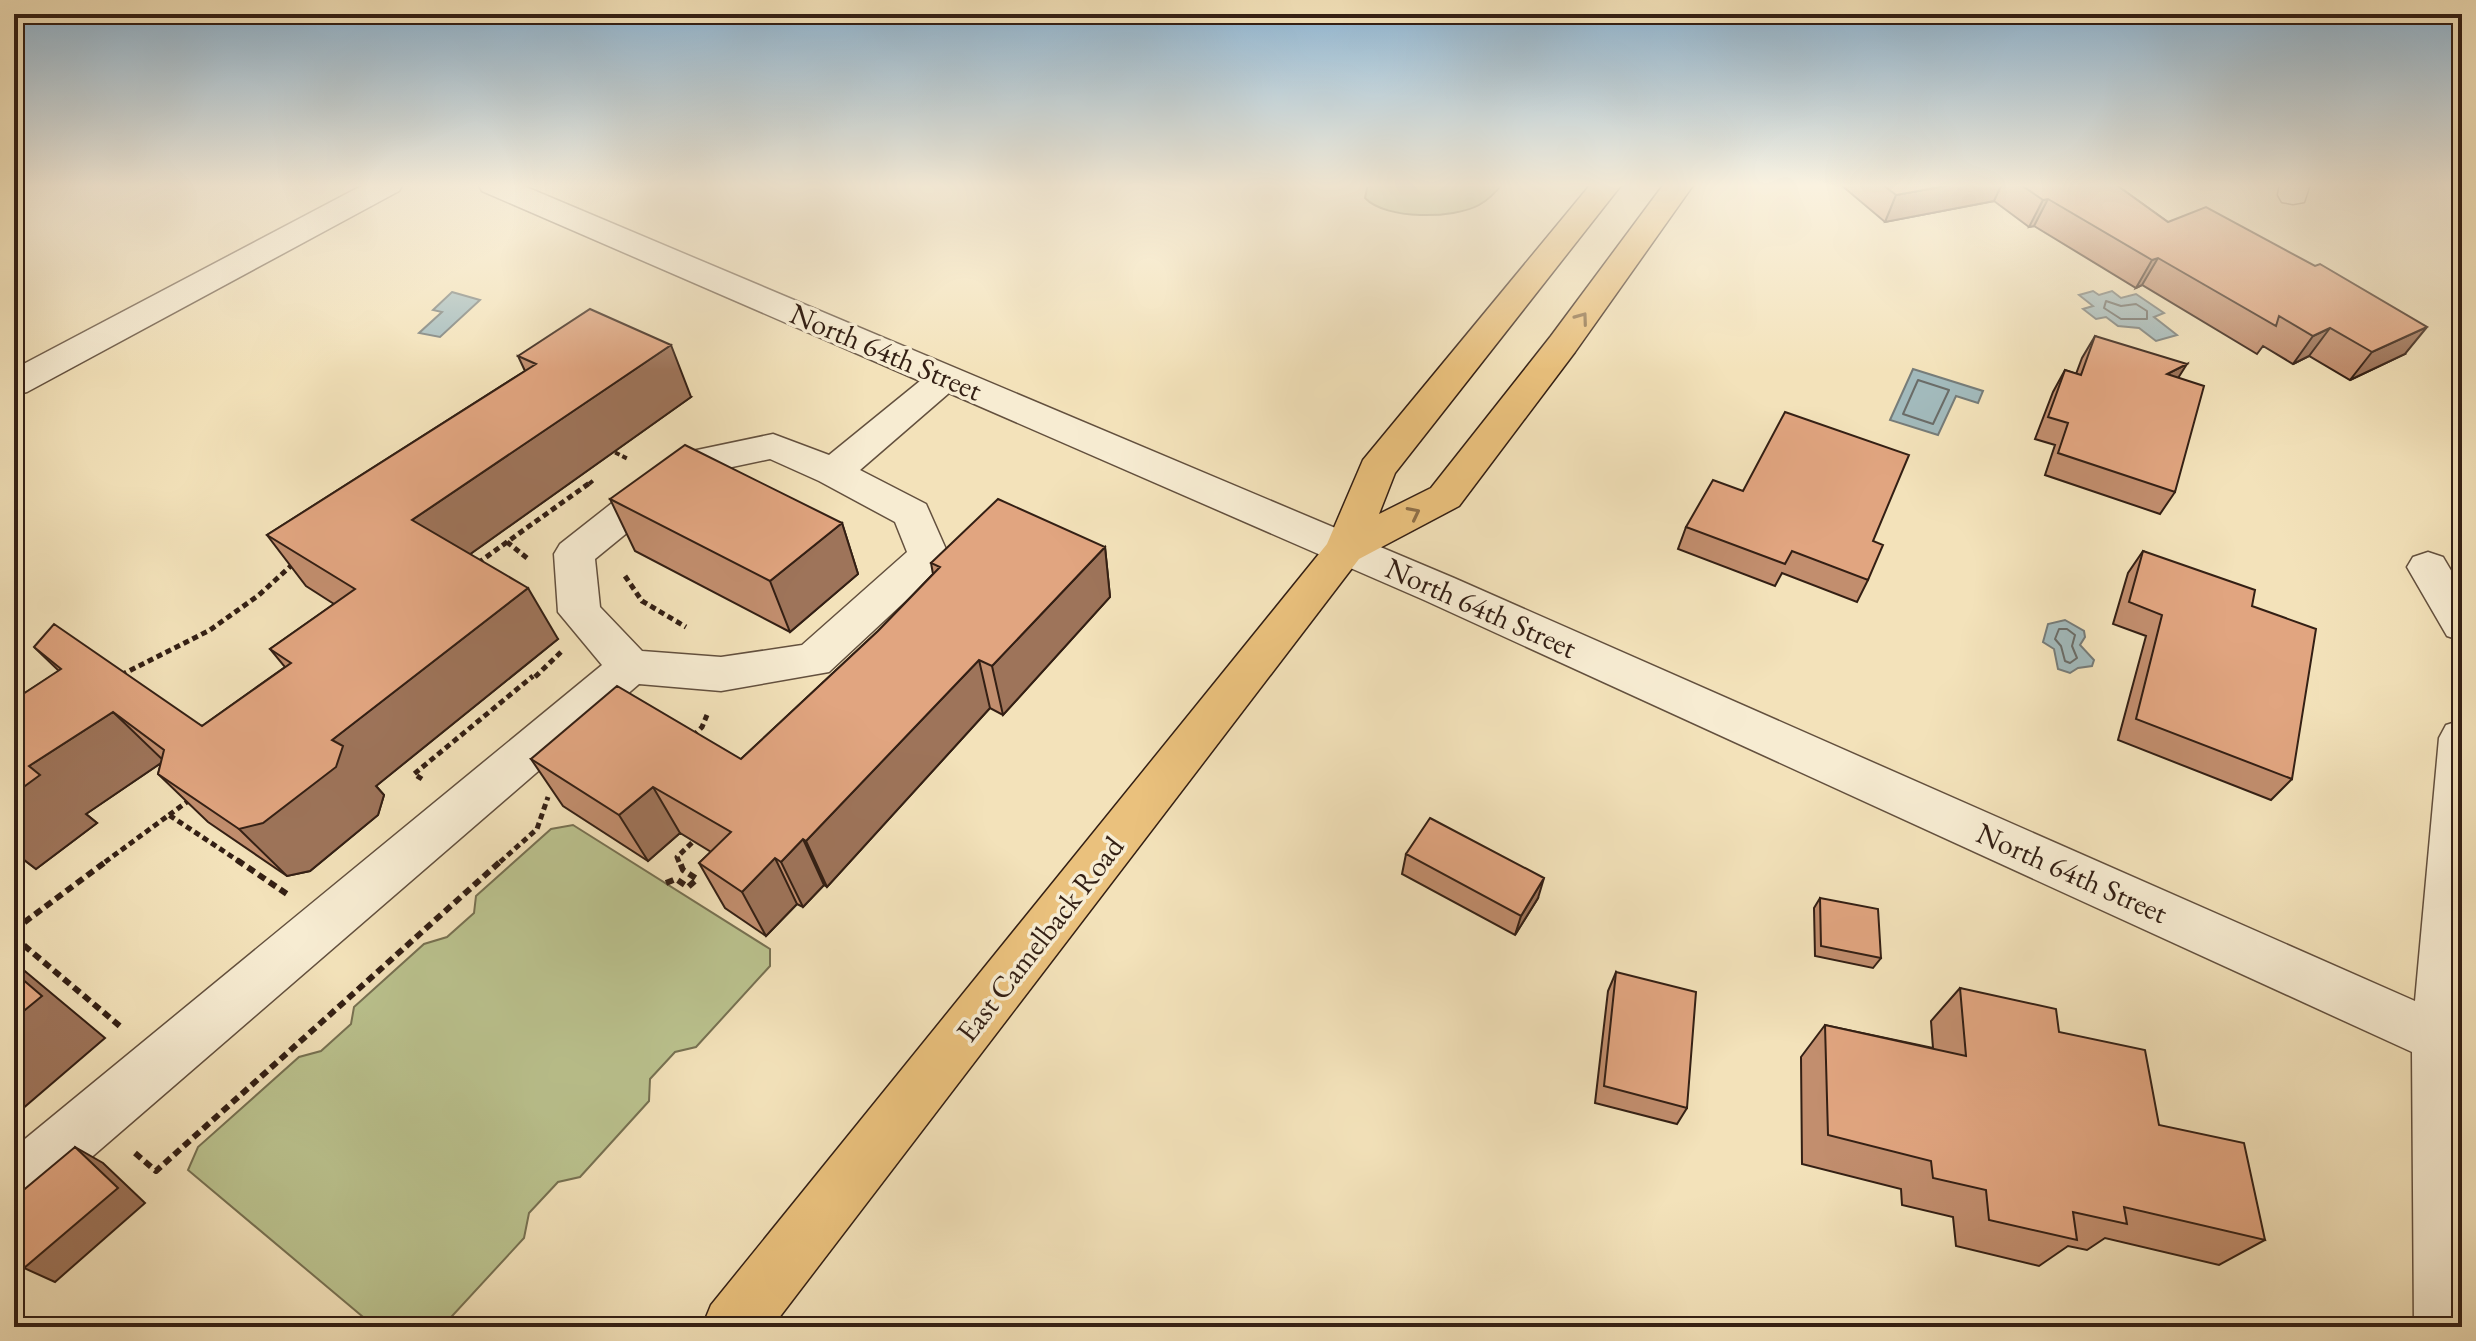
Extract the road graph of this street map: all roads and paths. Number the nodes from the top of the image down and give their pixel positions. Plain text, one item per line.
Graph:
1 (271, 247) edge
2 (639, 247) edge
3 (1556, 247) edge
4 (1632, 247) edge
5 (945, 378) junction
6 (14, 384) edge
7 (598, 444) edge
8 (638, 463) dead end
9 (833, 472) junction
10 (507, 542) dead end
11 (1345, 549) junction
12 (297, 561) edge
13 (626, 563) edge
14 (2428, 567) dead end
15 (470, 569) edge
16 (2462, 625) edge
17 (696, 633) dead end
18 (630, 667) junction
19 (113, 680) edge
20 (707, 707) dead end
21 (2462, 738) edge
22 (701, 746) edge
23 (552, 785) edge
24 (195, 796) edge
25 (169, 815) junction
26 (706, 828) edge
27 (666, 883) dead end
28 (297, 900) dead end
29 (14, 930) edge
30 (14, 937) edge
31 (133, 1037) dead end
32 (2450, 1043) edge
33 (124, 1143) dead end
34 (14, 1185) edge
35 (733, 1327) edge
36 (2445, 1327) edge

1 - 6 street
2 - 5 street, North 64th Street
3 - 11 main road, East Camelback Road
11 -> 4 main road, East Camelback Road
5 - 9 street
5 - 11 street, North 64th Street
7 - 8 path
9 - 18 street
9 - 18 street
10 - 15 path
11 - 32 street, North 64th Street
11 - 35 main road, East Camelback Road
12 - 19 path
13 - 17 path
14 - 16 street
18 - 34 street
20 - 22 path
21 - 32 street
23 - 33 path
24 - 25 path
25 - 28 path
25 - 29 path
26 - 27 path
30 - 31 path
32 - 36 street

